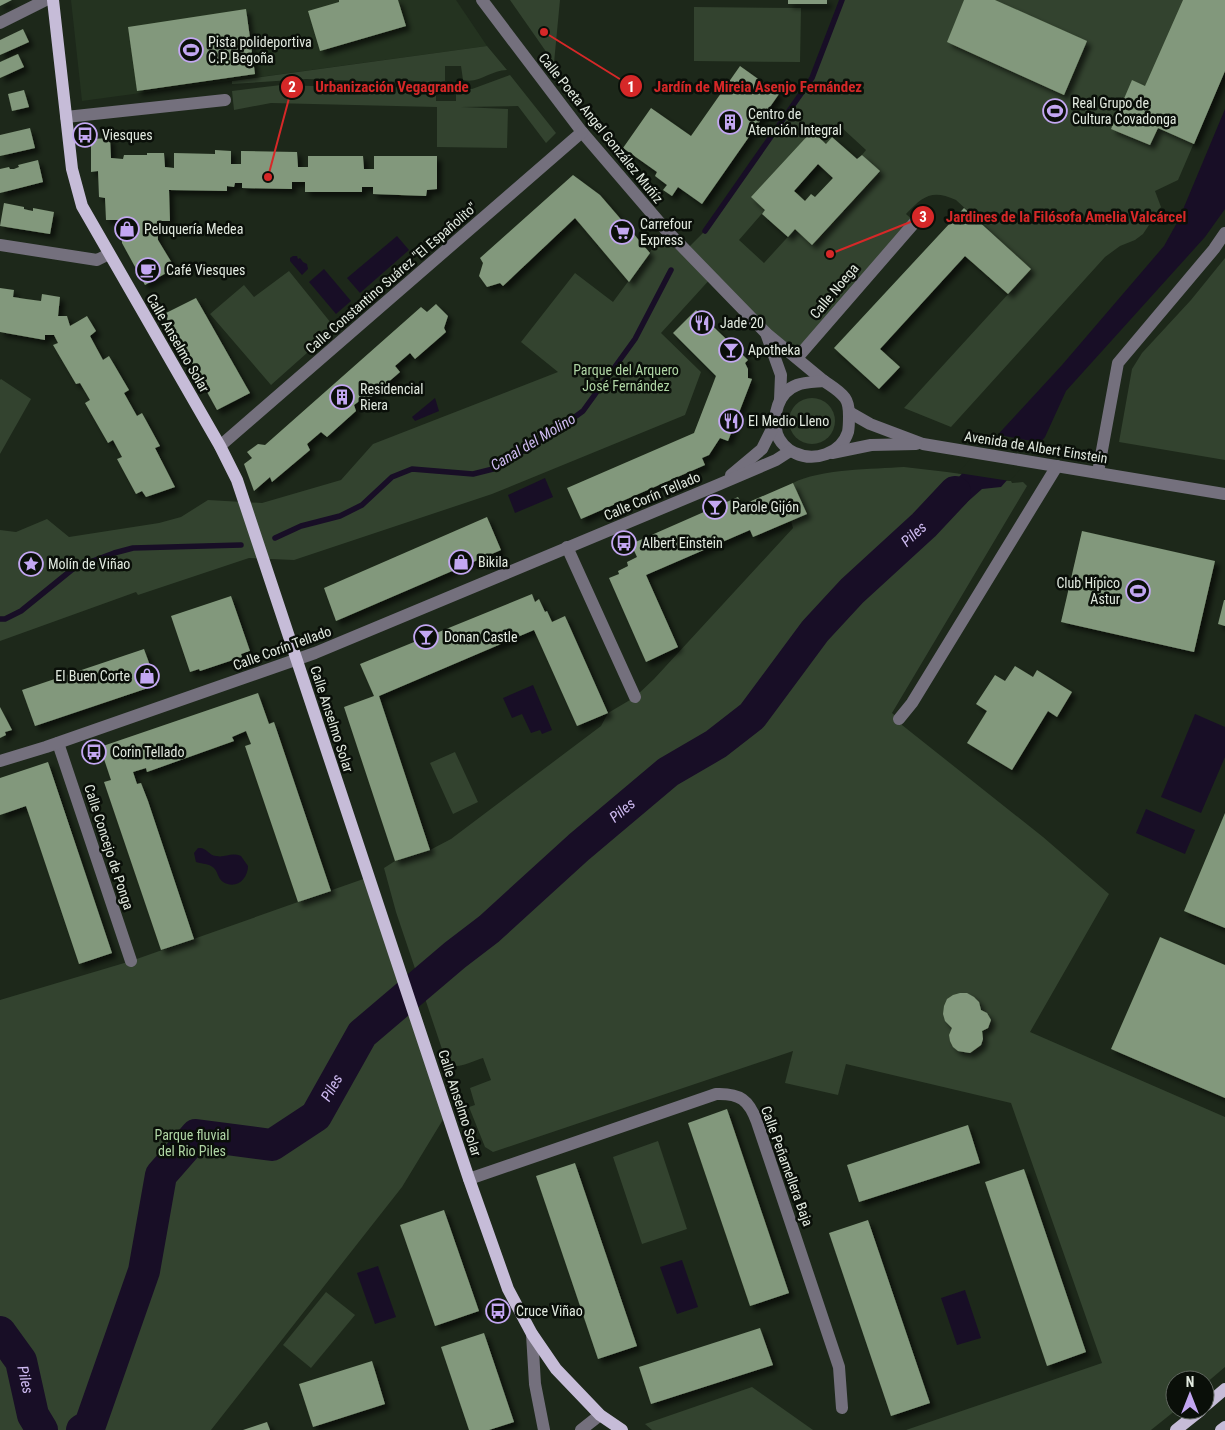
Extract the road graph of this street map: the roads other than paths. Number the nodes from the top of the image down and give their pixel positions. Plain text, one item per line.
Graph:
1 (46, 0) edge
2 (53, 0) edge
3 (482, 0) edge
4 (0, 23) edge
5 (225, 100) dead end
6 (66, 117) junction
7 (582, 132) junction
8 (915, 222) dead end
9 (1225, 233) edge
10 (0, 245) edge
11 (109, 254) junction
12 (766, 334) junction
13 (797, 358) junction
14 (824, 381) junction
15 (780, 400) junction
16 (849, 412) junction
17 (774, 425) junction
18 (923, 444) junction
19 (220, 446) junction
20 (790, 451) junction
21 (828, 454) junction
22 (1058, 466) junction
23 (1098, 472) junction
24 (720, 484) junction
25 (1225, 494) edge
26 (568, 547) junction
27 (297, 660) junction
28 (634, 697) dead end
29 (899, 719) dead end
30 (58, 743) junction
31 (0, 761) edge
32 (131, 961) dead end
33 (469, 1179) junction
34 (532, 1334) junction
35 (1225, 1389) edge
36 (1215, 1398) edge
37 (842, 1408) dead end
38 (600, 1415) junction
39 (1188, 1420) edge
40 (1225, 1426) edge
41 (544, 1430) edge
42 (581, 1430) edge
43 (593, 1430) edge
44 (622, 1430) edge
45 (1176, 1430) edge
46 (1221, 1430) edge

1 - 4 street
2 - 6 main road, Calle Anselmo Solar
3 - 7 street, Calle Poeta Angel González Muñíz
5 - 6 street
6 - 11 main road, Calle Anselmo Solar
7 - 12 street, Calle Poeta Angel González Muñíz
7 - 19 street, Calle Constantino Suárez "El Españolito"
8 - 13 street, Calle Noega
9 - 23 street
10 - 11 street
11 - 19 main road, Calle Anselmo Solar
12 - 13 street, Calle Poeta Angel González Muñíz
12 - 15 street, Calle Poeta Angel González Muñíz
13 - 14 street, Calle Poeta Angel González Muñíz
14 - 15 street
14 - 16 street
15 - 17 street
16 - 18 street, Avenida de Albert Einstein
16 - 21 street
17 - 20 street
17 - 24 street, Calle Corín Tellado
18 - 21 street
18 - 22 street, Avenida de Albert Einstein
19 - 27 main road, Calle Anselmo Solar
20 - 21 street
20 - 24 street, Calle Corín Tellado
22 - 23 street, Avenida de Albert Einstein
22 - 29 street
23 - 25 street, Avenida de Albert Einstein
24 - 26 street, Calle Corín Tellado
26 - 27 street, Calle Corín Tellado
26 - 28 street
27 - 30 street, Calle Corín Tellado
27 - 33 main road, Calle Anselmo Solar
30 - 31 street, Calle Corín Tellado
30 - 32 street, Calle Concejo de Ponga
33 - 34 main road, Calle Anselmo Solar
33 - 37 street, Calle Peñamellera Baja
34 - 38 main road, Calle Anselmo Solar
34 - 41 street
35 - 36 main road
38 - 42 street
38 - 43 street
38 - 44 main road, Calle Anselmo Solar
39 - 45 main road
40 - 46 main road

